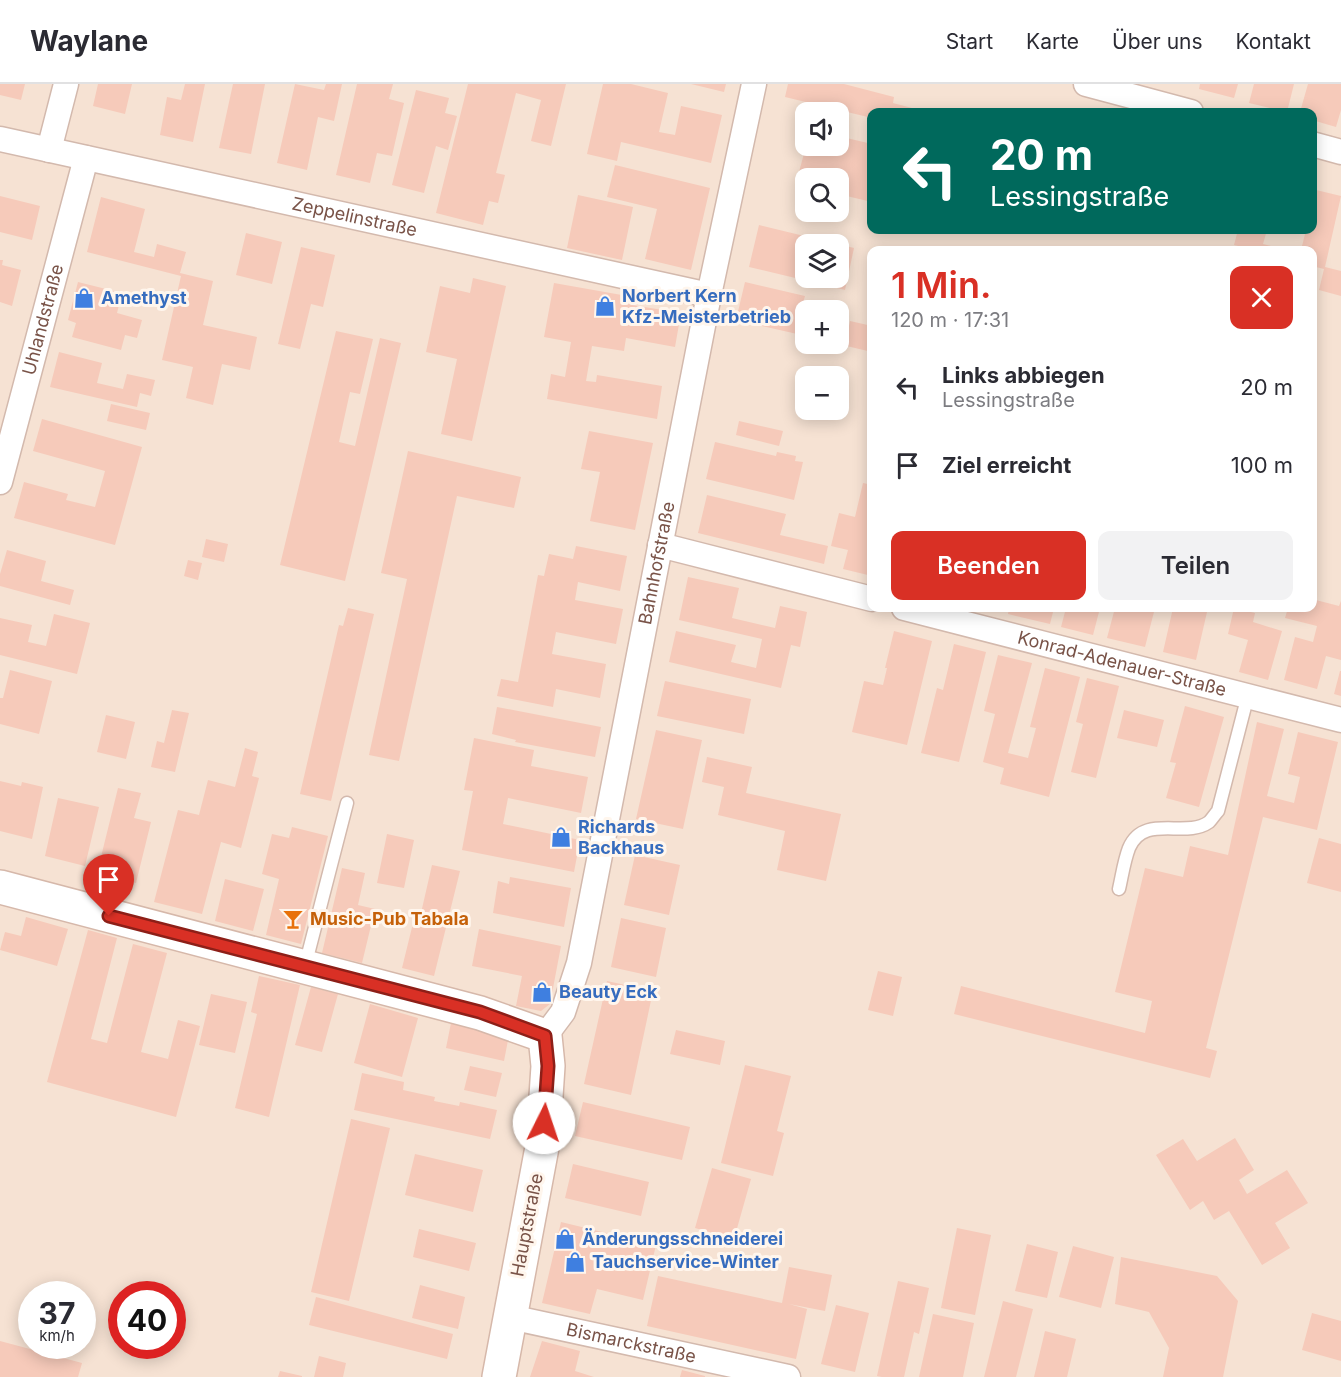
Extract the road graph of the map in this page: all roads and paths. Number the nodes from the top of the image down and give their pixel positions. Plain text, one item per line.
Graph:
1 (66, 84) edge
2 (754, 84) edge
3 (1086, 84) edge
4 (1176, 108) edge
5 (0, 139) edge
6 (1317, 145) edge
7 (49, 150) junction
8 (1341, 152) edge
9 (86, 158) junction
10 (709, 296) junction
11 (0, 482) edge
12 (660, 546) junction
13 (867, 598) edge
14 (919, 612) edge
15 (1248, 695) junction
16 (1341, 720) edge
17 (347, 803) dead end
18 (0, 887) edge
19 (1119, 889) dead end
20 (305, 968) junction
21 (545, 1036) junction
22 (510, 1317) junction
23 (499, 1377) edge
24 (788, 1377) edge

1 - 7 street
2 - 10 street, Bahnhofstraße
3 - 4 street
5 - 7 street, Zeppelinstraße
6 - 8 street
7 - 9 street, Zeppelinstraße
9 - 10 street, Zeppelinstraße
9 - 11 street, Uhlandstraße
10 - 12 street, Bahnhofstraße
12 - 13 street
12 - 21 street, Bahnhofstraße
14 - 15 street, Konrad-Adenauer-Straße
15 - 16 street, Konrad-Adenauer-Straße
15 - 19 lane
17 - 20 lane
18 - 20 street
20 - 21 street
21 - 22 street, Hauptstraße
22 - 23 street, Hauptstraße
22 - 24 street, Bismarckstraße

